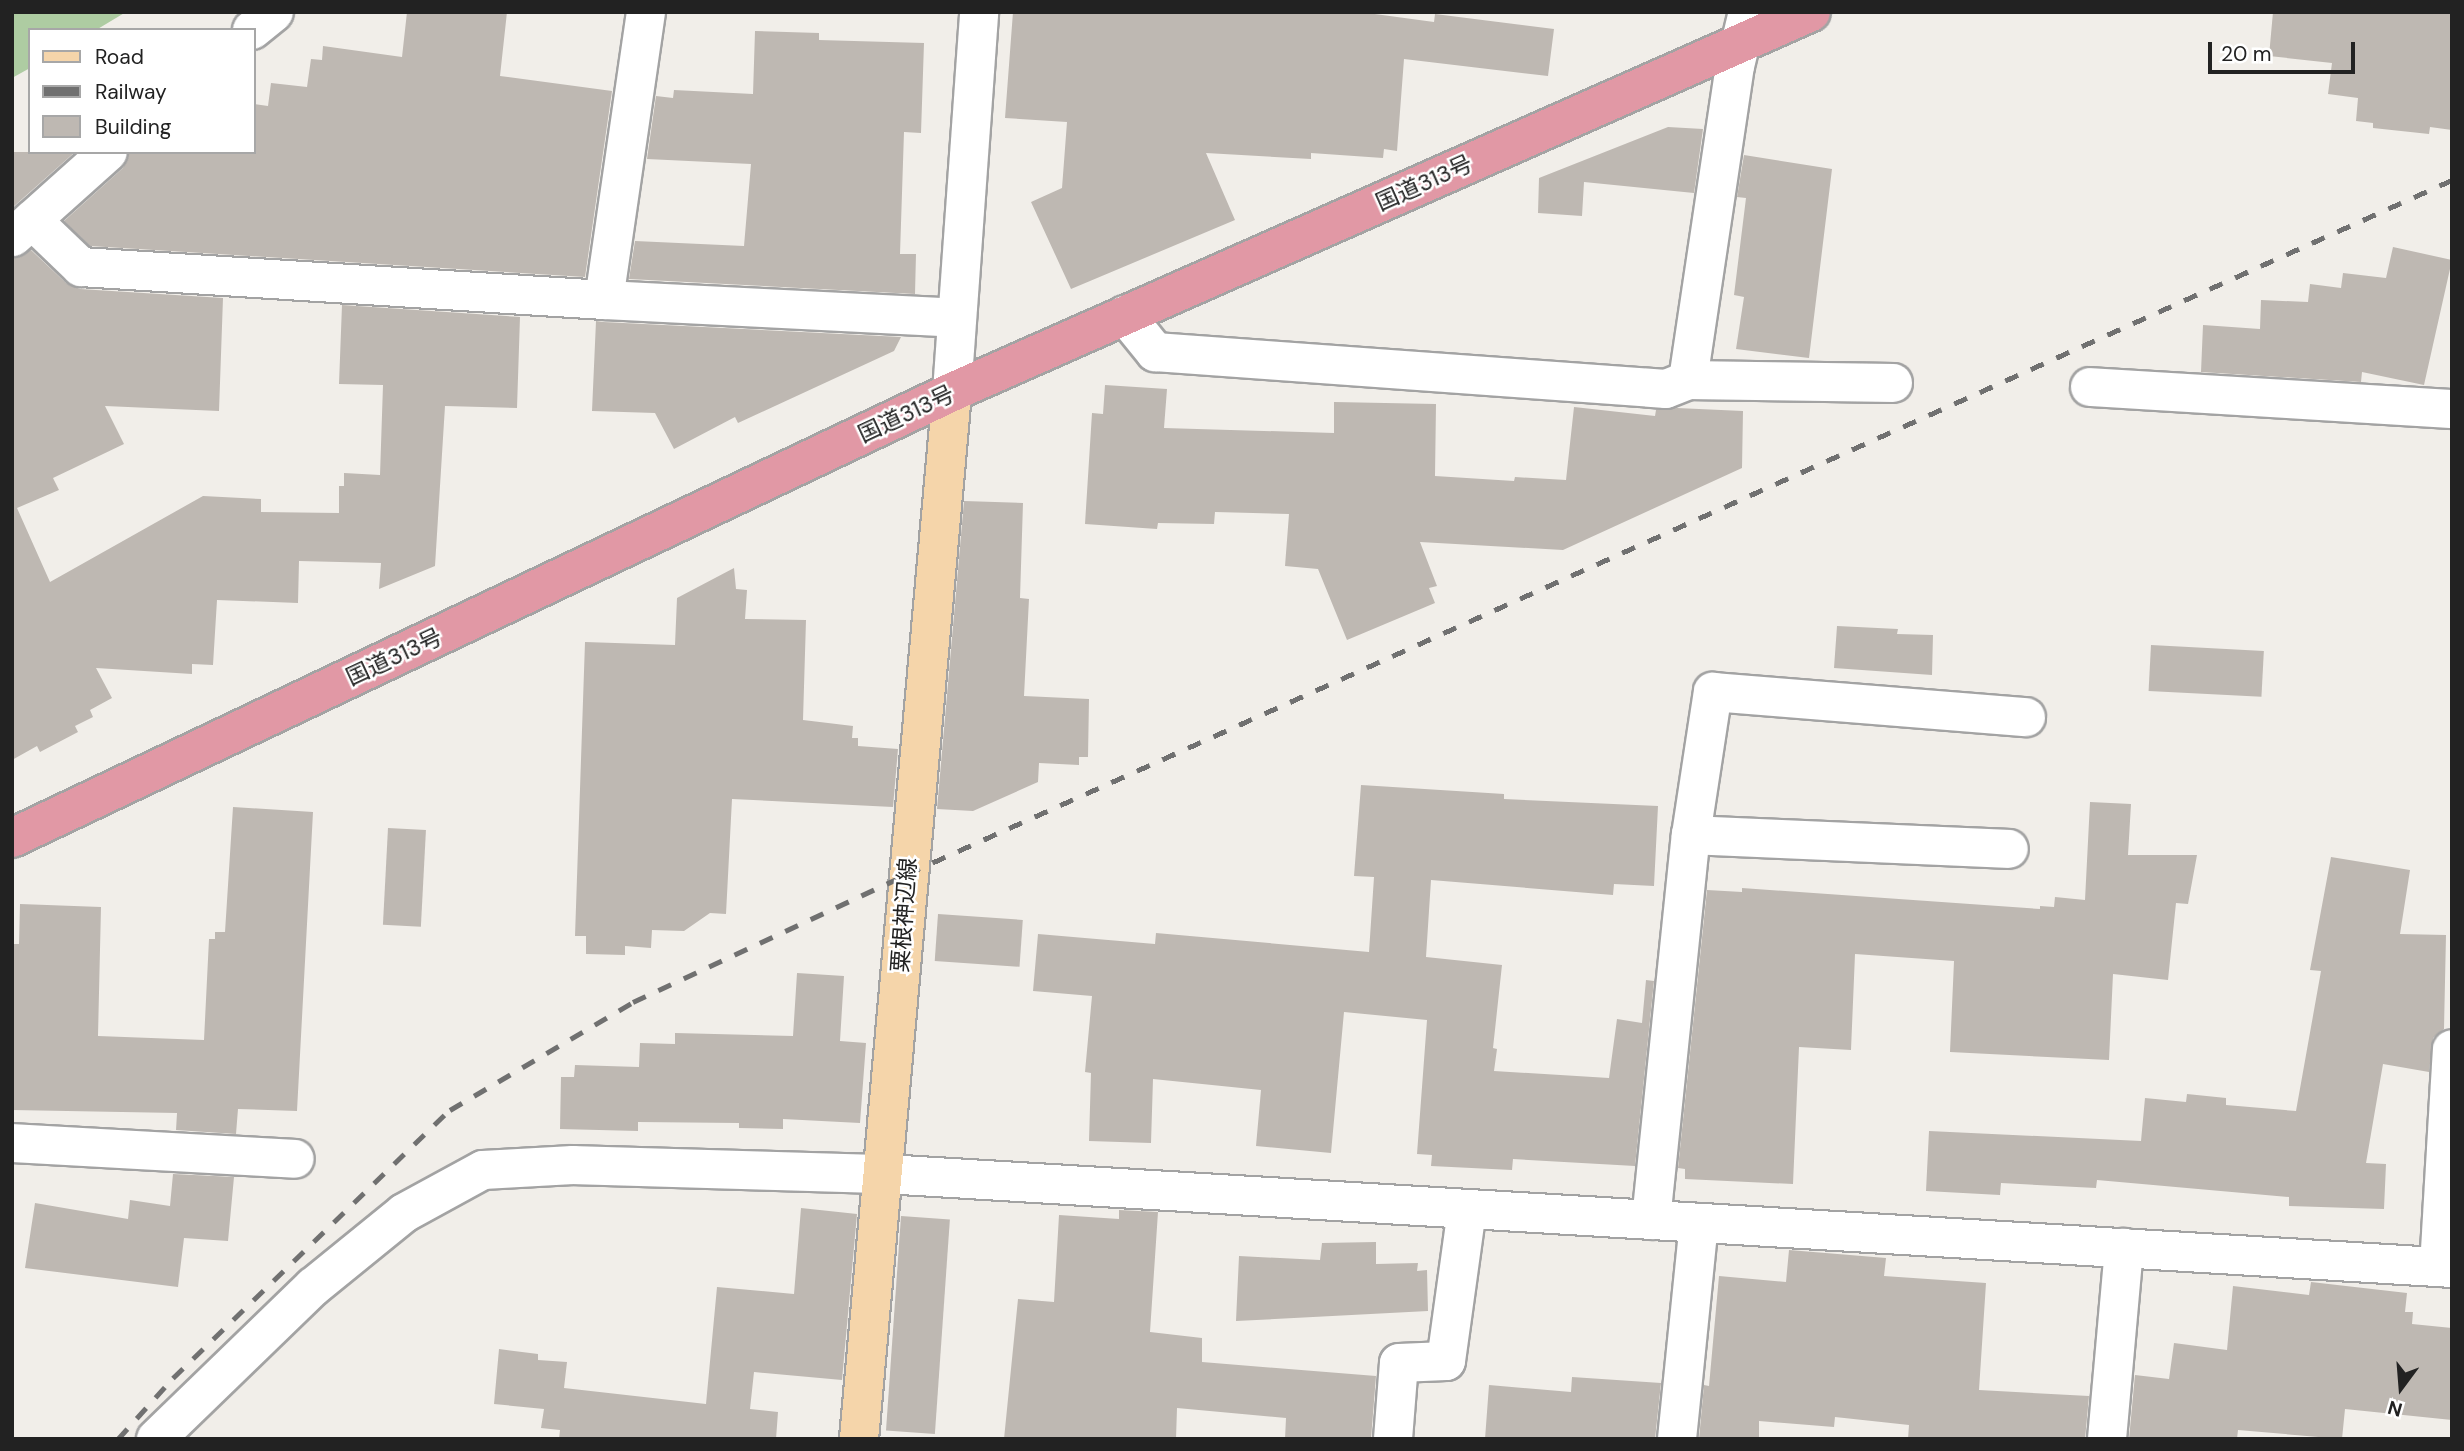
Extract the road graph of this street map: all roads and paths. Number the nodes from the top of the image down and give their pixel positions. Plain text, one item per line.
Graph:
1 (274, 12) edge
2 (646, 12) edge
3 (979, 12) edge
4 (1811, 12) edge
5 (254, 28) edge
6 (1743, 29) edge
7 (106, 154) edge
8 (22, 229) edge
9 (604, 300) junction
10 (1125, 315) junction
11 (957, 317) junction
12 (1688, 380) junction
13 (1894, 383) dead end
14 (2090, 387) dead end
15 (952, 392) junction
16 (2452, 409) edge
17 (2026, 717) dead end
18 (1691, 835) junction
19 (12, 838) edge
20 (2009, 849) dead end
21 (2452, 1049) edge
22 (12, 1143) edge
23 (295, 1159) dead end
24 (885, 1174) junction
25 (1467, 1209) junction
26 (1651, 1220) junction
27 (1699, 1223) junction
28 (2124, 1248) junction
29 (2445, 1268) edge
30 (156, 1439) edge
31 (859, 1439) edge
32 (1393, 1439) edge
33 (1677, 1439) edge
34 (2107, 1439) edge

1 - 5 street
2 - 9 street
3 - 11 street
4 - 6 highway, 国道313号
6 - 10 highway, 国道313号
6 - 12 street
7 - 8 street
8 - 9 street
9 - 11 street
10 - 12 street
10 - 15 highway, 国道313号
11 - 15 street
12 - 13 street
14 - 16 street
15 - 19 highway, 国道313号
15 - 24 main road, 粟根神辺線
17 - 18 street
18 - 20 street
18 - 26 street
21 - 29 street
22 - 23 street
24 - 25 street
24 - 30 street
24 - 31 main road, 粟根神辺線
25 - 26 street
25 - 32 street
26 - 27 street
27 - 28 street
27 - 33 street
28 - 29 street
28 - 34 street

